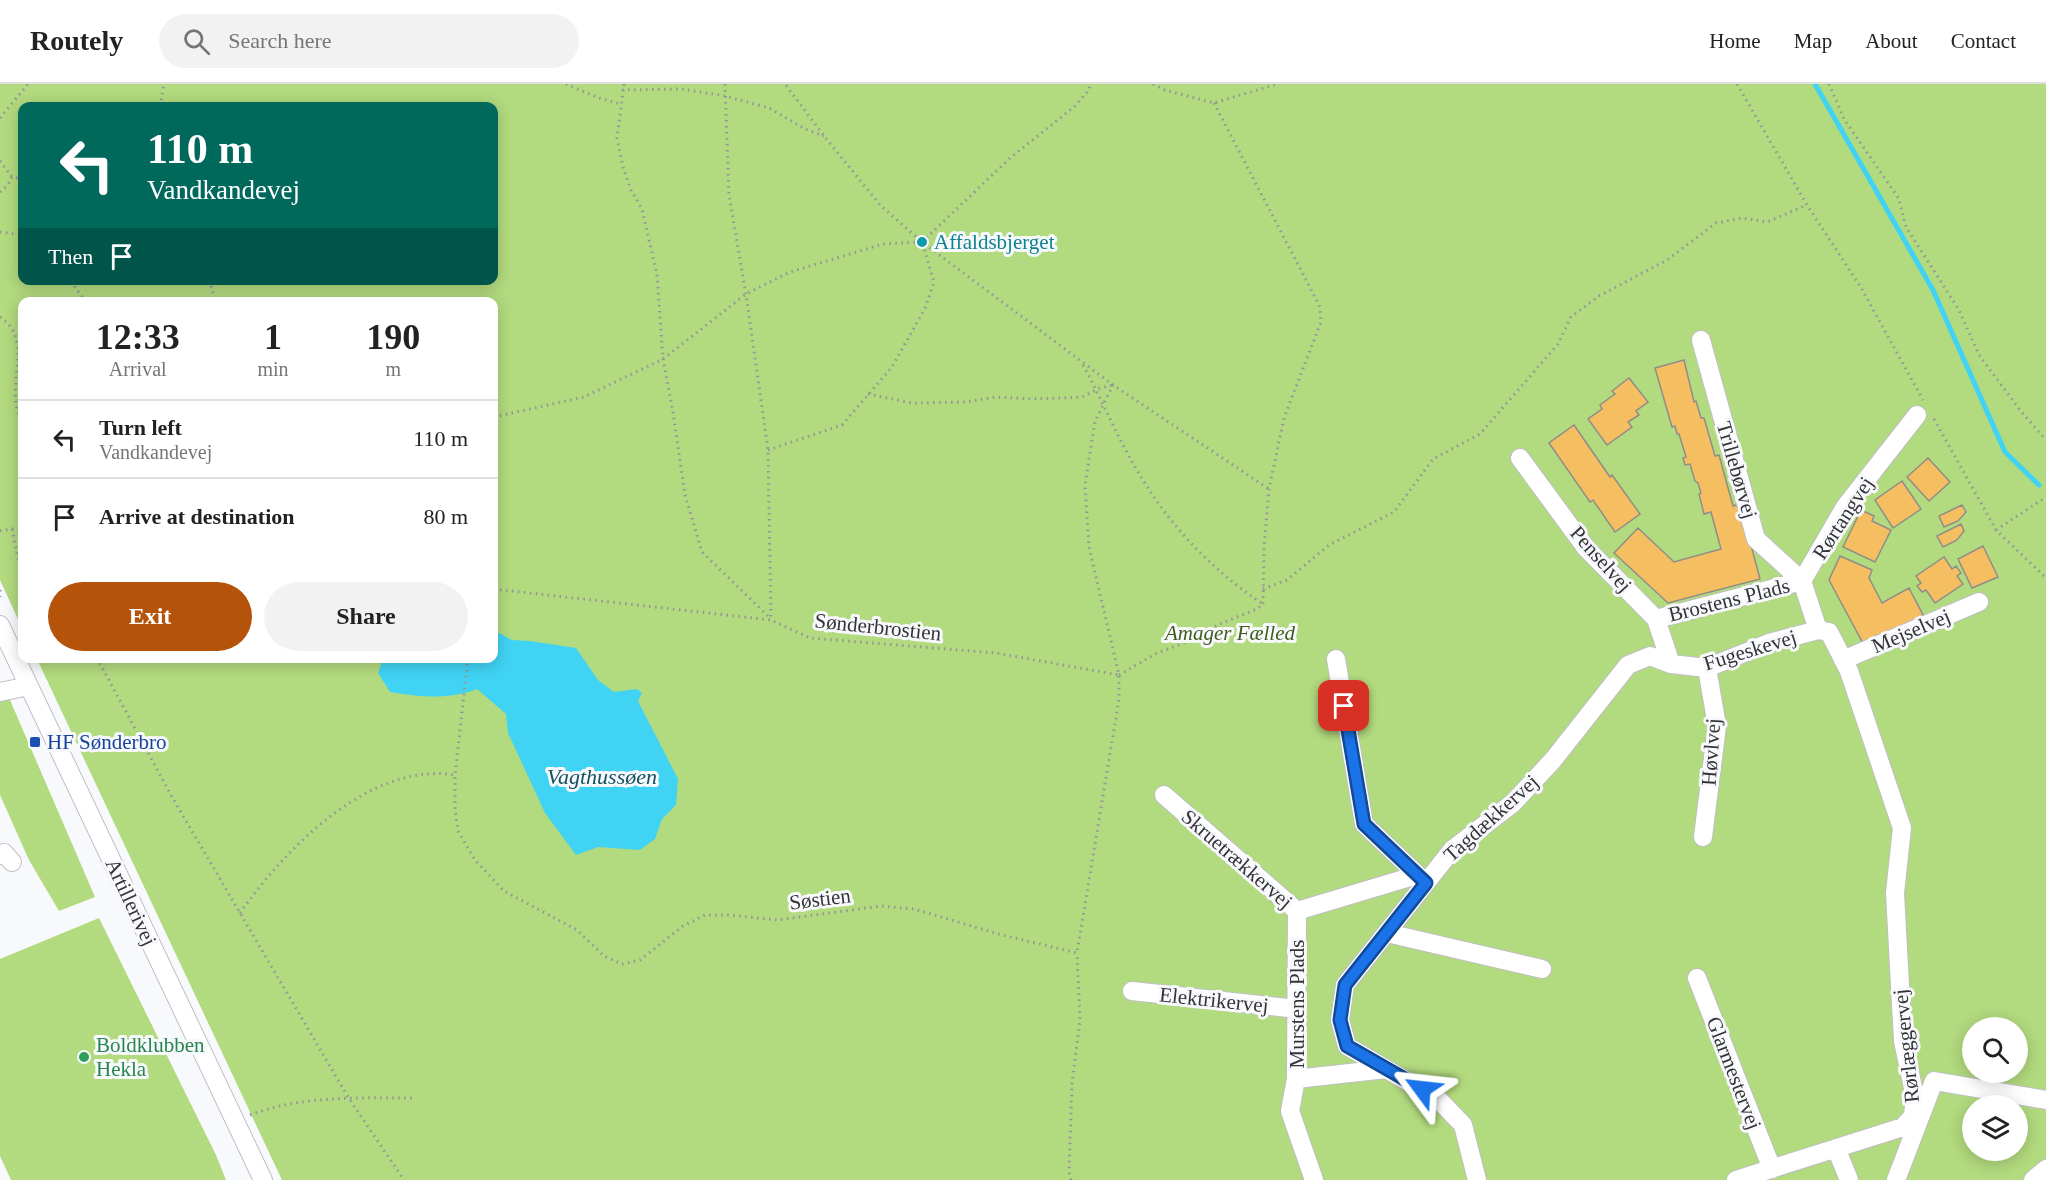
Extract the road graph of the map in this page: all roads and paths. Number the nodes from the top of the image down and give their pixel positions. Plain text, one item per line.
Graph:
1 (28, 84) edge
2 (164, 84) edge
3 (566, 84) edge
4 (624, 84) edge
5 (725, 84) edge
6 (785, 84) edge
7 (1090, 84) edge
8 (1154, 84) edge
9 (1277, 84) edge
10 (1737, 84) edge
11 (1829, 84) edge
12 (622, 90) junction
13 (725, 96) junction
14 (161, 102) edge
15 (1214, 103) junction
16 (621, 104) junction
17 (0, 118) edge
18 (824, 136) junction
19 (0, 161) edge
20 (12, 177) junction
21 (18, 178) edge
22 (0, 192) edge
23 (1806, 205) junction
24 (0, 232) edge
25 (18, 234) edge
26 (922, 243) junction
27 (746, 294) junction
28 (0, 317) edge
29 (1701, 340) dead end
30 (18, 343) edge
31 (18, 356) edge
32 (663, 359) junction
33 (1082, 362) junction
34 (1113, 385) junction
35 (1097, 390) junction
36 (868, 394) junction
37 (1103, 405) junction
38 (18, 410) edge
39 (1926, 414) junction
40 (498, 416) edge
41 (2046, 440) edge
42 (768, 450) junction
43 (1520, 458) dead end
44 (1269, 489) junction
45 (2046, 497) edge
46 (12, 530) junction
47 (1996, 530) junction
48 (0, 531) edge
49 (18, 531) edge
50 (18, 559) edge
51 (2046, 578) edge
52 (1802, 582) junction
53 (498, 589) edge
54 (1263, 589) junction
55 (0, 590) edge
56 (0, 597) edge
57 (1979, 602) dead end
58 (1263, 604) junction
59 (1656, 619) junction
60 (771, 620) junction
61 (0, 625) edge
62 (1818, 630) junction
63 (1336, 659) dead end
64 (1843, 660) junction
65 (18, 663) edge
66 (18, 663) edge
67 (101, 663) edge
68 (467, 663) edge
69 (1671, 664) junction
70 (1707, 668) junction
71 (1119, 675) junction
72 (29, 686) junction
73 (0, 692) edge
74 (1553, 760) joint
75 (455, 775) junction
76 (1164, 795) dead end
77 (1703, 837) dead end
78 (1421, 879) junction
79 (1895, 893) joint
80 (1297, 911) junction
81 (240, 914) junction
82 (1387, 933) junction
83 (1077, 953) junction
84 (1542, 969) dead end
85 (1697, 978) dead end
86 (1132, 991) dead end
87 (1297, 1009) junction
88 (1386, 1069) junction
89 (1296, 1079) junction
90 (348, 1097) junction
91 (416, 1098) dead end
92 (2046, 1100) edge
93 (235, 1121) junction
94 (1836, 1148) junction
95 (1772, 1169) junction
96 (2046, 1169) edge
97 (262, 1180) edge
98 (404, 1180) edge
99 (1071, 1180) edge
100 (1314, 1180) edge
101 (1477, 1180) edge
102 (1736, 1180) edge
103 (1850, 1180) edge
104 (1896, 1180) edge
105 (2033, 1180) edge

1 - 17 path
2 - 14 path
3 - 16 path
4 - 12 path
5 - 13 path
6 - 18 path
7 - 26 path
8 - 15 path
9 - 15 path
10 - 23 path
11 - 41 path
12 - 13 path
12 - 16 path
13 - 18 path
13 - 27 path
15 - 44 path
16 - 32 path
18 - 26 path
19 - 20 path
20 - 21 path
20 - 22 path
23 - 39 path
23 - 54 path
24 - 25 path
26 - 27 path
26 - 33 path
26 - 36 path
27 - 32 path
27 - 42 path
28 - 30 path
29 - 52 street, Trillebørvej
31 - 38 path
32 - 40 path
32 - 60 path
33 - 34 path
33 - 35 path
34 - 35 path
34 - 37 path
34 - 44 path
35 - 36 path
35 - 37 path
36 - 42 path
37 - 58 path
37 - 71 path
39 - 47 path
39 - 52 street, Rørtangvej
42 - 60 path
43 - 59 street, Penselvej
44 - 54 path
45 - 47 path
46 - 48 path
46 - 49 path
46 - 50 path
47 - 51 path
52 - 59 street, Brostens Plads
52 - 62 street, Rørtangvej
53 - 60 path, Sønderbrostien
54 - 58 path
55 - 56 path
57 - 64 street, Mejselvej
58 - 71 path
59 - 69 street, Penselvej
60 - 71 path, Sønderbrostien
61 - 65 street, Artillerivej
62 - 64 street, Fugeskevej
62 - 70 street, Fugeskevej
63 - 78 street
64 - 79 street, Fugeskevej
66 - 72 street, Artillerivej
67 - 81 path
68 - 75 path, Søstien
69 - 70 street, Fugeskevej
69 - 74 street, Fugeskevej
70 - 77 street, Høvlvej
71 - 83 path
72 - 73 street
72 - 93 street, Artillerivej
74 - 78 street, Tagdækkervej
75 - 81 path
75 - 83 path, Søstien
76 - 80 street, Skruetrækkervej
78 - 80 street, Skruetrækkervej
78 - 82 street, Tagdækkervej
79 - 94 street, Rørlæggervej
80 - 87 street, Murstens Plads
81 - 90 path
82 - 84 street
82 - 88 street, Tagdækkervej
83 - 99 path
85 - 95 street, Glarmestervej
86 - 87 street, Elektrikervej
87 - 89 street, Murstens Plads
88 - 89 street, Murstens Plads
88 - 101 street, Tagdækkervej
89 - 100 street
90 - 91 path
90 - 93 path
90 - 98 path
92 - 104 street
93 - 97 street, Artillerivej
94 - 95 street, Rørlæggervej
94 - 103 street
95 - 102 street, Rørlæggervej
96 - 105 street

